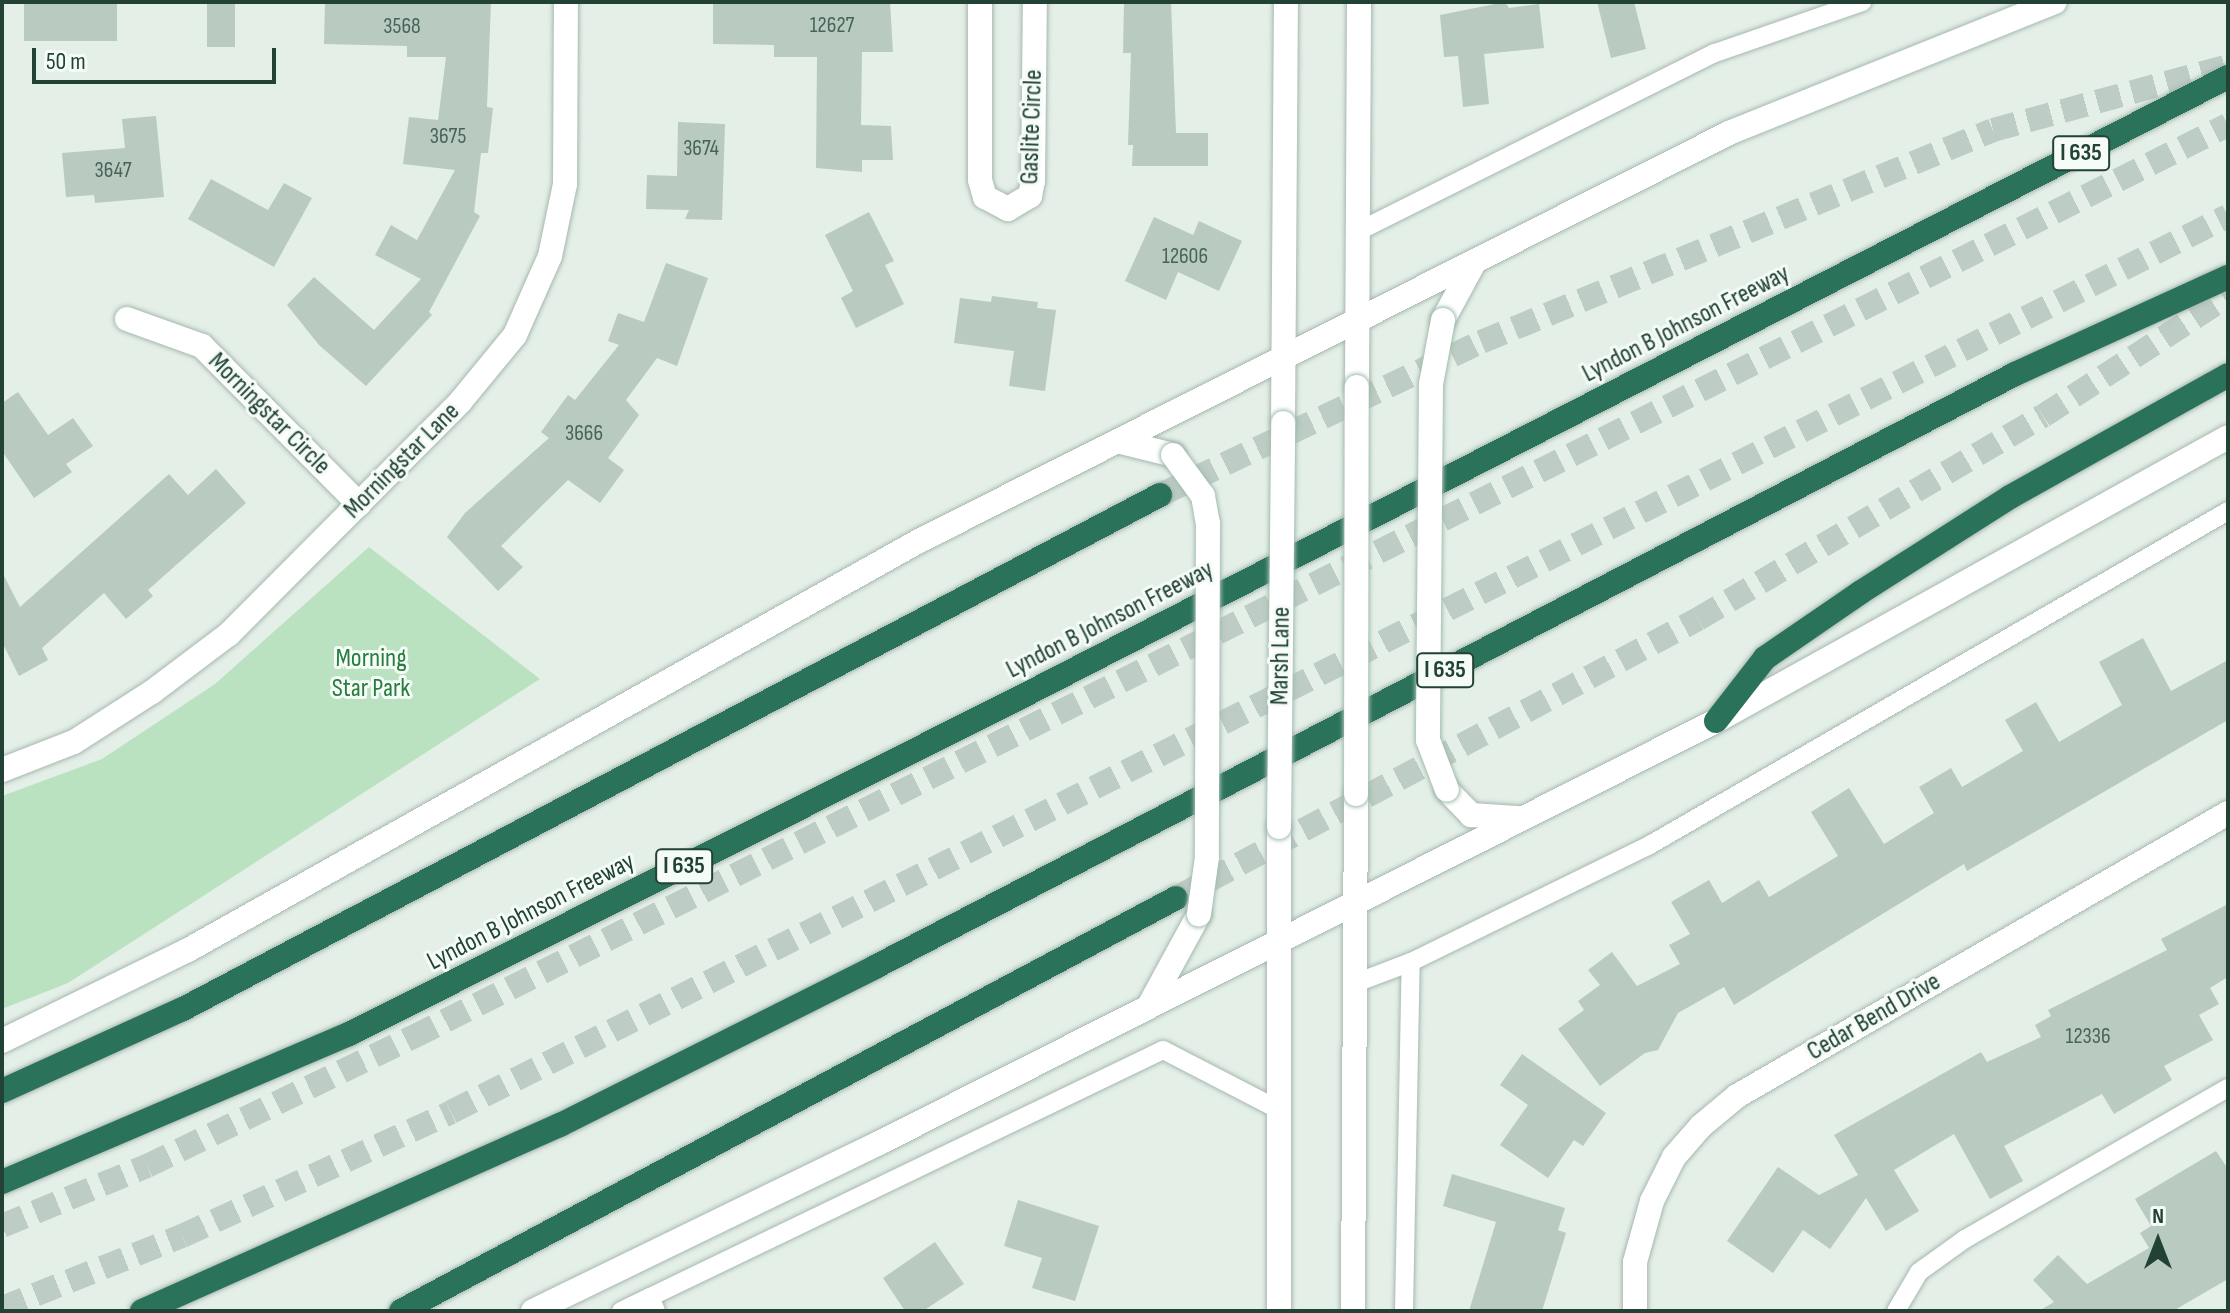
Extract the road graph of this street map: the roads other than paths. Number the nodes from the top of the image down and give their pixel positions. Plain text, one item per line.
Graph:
1 (566, 2) edge
2 (980, 2) edge
3 (1035, 2) edge
4 (1286, 2) edge
5 (1359, 2) edge
6 (1862, 2) edge
7 (2055, 2) edge
8 (2228, 77) edge
9 (1357, 232) junction
10 (1474, 263) junction
11 (2228, 277) edge
12 (127, 319) dead end
13 (1357, 323) junction
14 (1283, 361) junction
15 (2228, 375) edge
16 (2228, 437) edge
17 (1121, 442) junction
18 (1160, 495) tunnel mouth
19 (359, 504) junction
20 (2228, 511) edge
21 (1716, 721) junction
22 (2, 770) edge
23 (2228, 813) edge
24 (1521, 819) junction
25 (1176, 898) tunnel mouth
26 (1357, 902) junction
27 (1279, 941) junction
28 (1411, 962) junction
29 (1356, 983) junction
30 (1149, 1006) junction
31 (2, 1041) edge
32 (2228, 1088) edge
33 (2, 1091) edge
34 (1279, 1110) junction
35 (7, 1179) edge
36 (653, 1304) edge
37 (164, 1305) edge
38 (142, 1311) edge
39 (401, 1311) edge
40 (533, 1311) edge
41 (621, 1311) edge
42 (1279, 1311) edge
43 (1353, 1311) edge
44 (1404, 1311) edge
45 (1635, 1311) edge
46 (1896, 1311) edge

1 - 19 main road, Morningstar Lane
2 - 3 main road, Gaslite Circle
4 - 14 main road, Marsh Lane
5 - 9 main road
6 - 9 lane
7 - 10 main road
8 - 35 highway, Lyndon B Johnson Freeway / I 635
9 - 13 main road
10 - 13 main road
10 - 24 main road, bridge
11 - 37 highway, I 635
12 - 19 main road, Morningstar Circle
13 - 14 main road
13 - 26 main road, bridge
14 - 17 main road
14 - 27 main road, Marsh Lane, bridge
15 - 21 highway
16 - 21 main road
17 - 30 main road, bridge
17 - 31 main road
18 - 33 highway
19 - 22 main road, Morningstar Lane
20 - 28 lane
21 - 24 main road
23 - 45 main road, Cedar Bend Drive
24 - 26 main road
25 - 39 highway
26 - 27 main road
26 - 29 main road
27 - 30 main road
27 - 34 main road, Marsh Lane
28 - 29 lane
28 - 44 lane
29 - 43 main road
30 - 40 main road
32 - 46 lane
34 - 36 lane
34 - 42 main road, Marsh Lane
36 - 41 lane
37 - 38 highway, I 635

